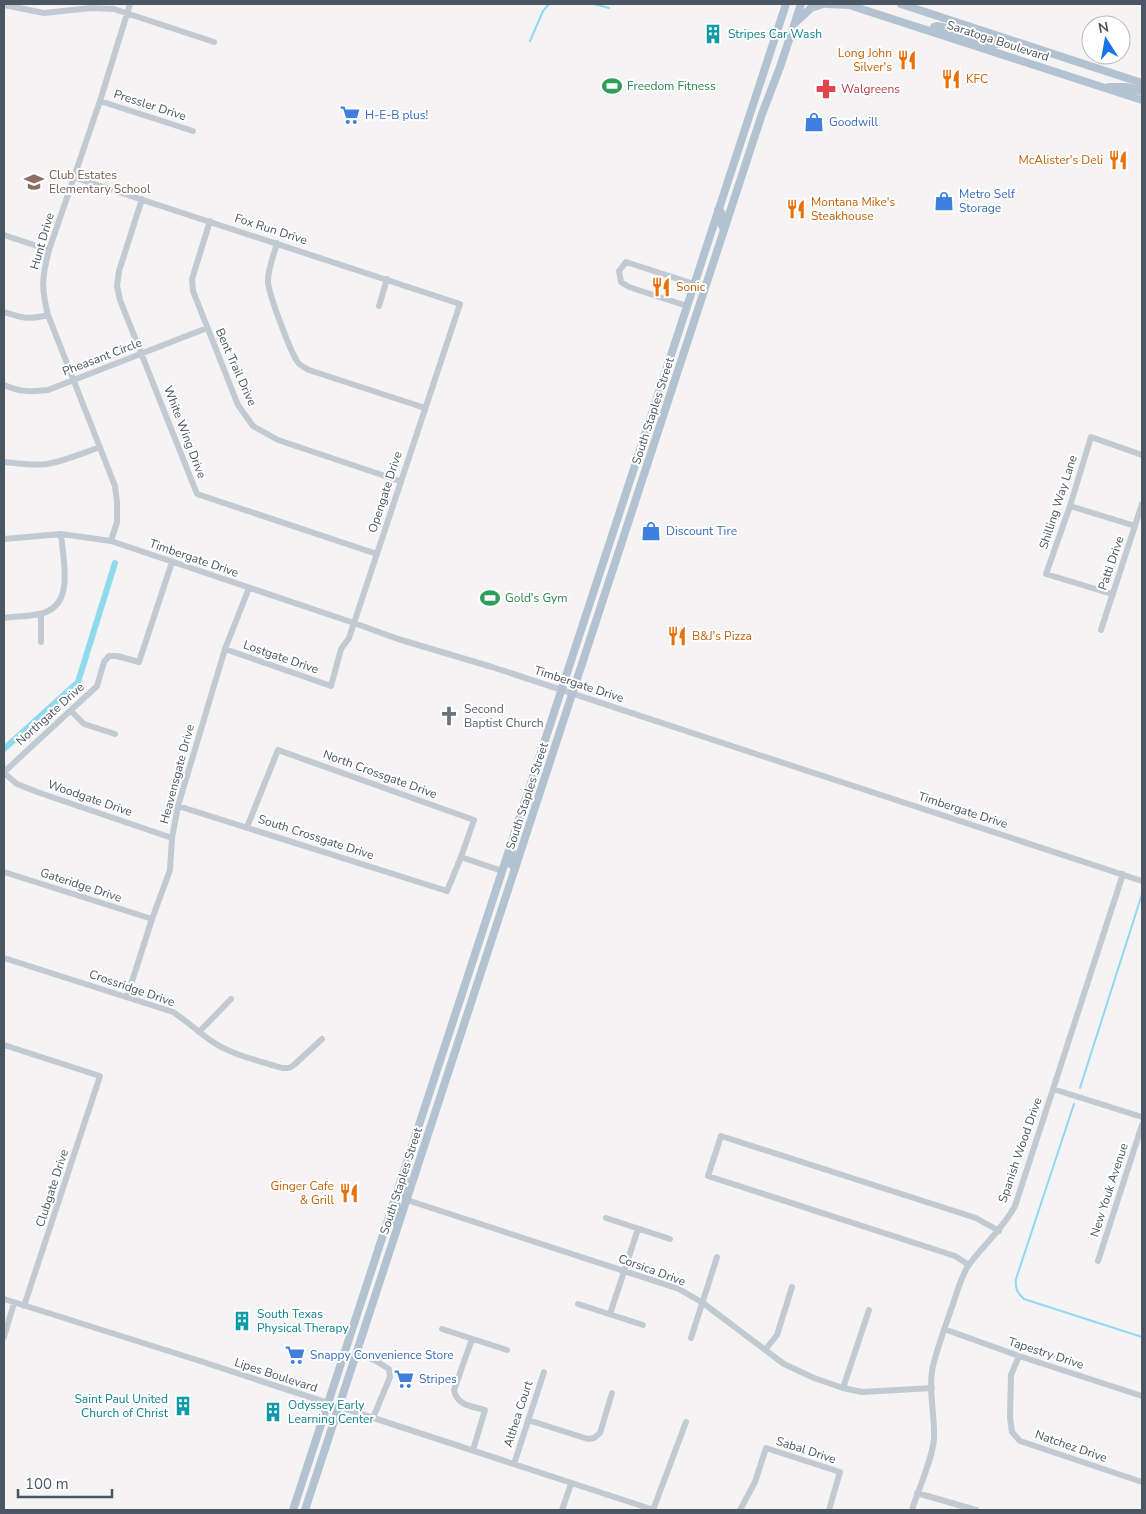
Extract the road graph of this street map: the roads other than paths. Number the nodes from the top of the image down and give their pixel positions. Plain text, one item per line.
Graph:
1 (130, 4) edge
2 (778, 4) edge
3 (786, 4) edge
4 (801, 4) edge
5 (825, 4) edge
6 (900, 4) edge
7 (4, 5) edge
8 (849, 5) edge
9 (128, 14) junction
10 (780, 20) junction
11 (794, 24) junction
12 (932, 32) junction
13 (214, 42) dead end
14 (1024, 44) junction
15 (1142, 83) edge
16 (1100, 86) junction
17 (1142, 91) edge
18 (100, 100) junction
19 (1142, 100) edge
20 (193, 131) dead end
21 (74, 177) junction
22 (142, 199) junction
23 (718, 210) junction
24 (210, 221) junction
25 (724, 230) junction
26 (4, 236) edge
27 (277, 243) junction
28 (49, 250) junction
29 (387, 279) junction
30 (694, 284) junction
31 (460, 304) joint
32 (379, 306) dead end
33 (687, 306) junction
34 (4, 312) edge
35 (48, 314) junction
36 (207, 328) junction
37 (142, 354) junction
38 (671, 354) junction
39 (675, 378) junction
40 (74, 380) junction
41 (662, 382) junction
42 (4, 385) edge
43 (666, 407) junction
44 (425, 408) junction
45 (100, 447) junction
46 (1142, 455) edge
47 (4, 462) edge
48 (400, 481) junction
49 (1142, 504) edge
50 (1070, 506) junction
51 (1135, 526) junction
52 (61, 534) junction
53 (4, 539) edge
54 (111, 541) junction
55 (377, 554) junction
56 (172, 562) junction
57 (249, 588) junction
58 (1112, 594) junction
59 (40, 614) junction
60 (4, 618) edge
61 (354, 623) junction
62 (1101, 630) dead end
63 (41, 642) dead end
64 (225, 649) junction
65 (331, 686) joint
66 (561, 690) junction
67 (572, 694) junction
68 (71, 711) junction
69 (115, 734) dead end
70 (4, 772) edge
71 (178, 806) junction
72 (247, 827) junction
73 (172, 838) junction
74 (512, 840) junction
75 (461, 857) junction
76 (515, 868) junction
77 (502, 871) junction
78 (4, 872) edge
79 (1123, 874) junction
80 (1142, 880) edge
81 (504, 900) junction
82 (152, 919) junction
83 (4, 958) edge
84 (127, 997) junction
85 (231, 999) dead end
86 (199, 1032) junction
87 (322, 1039) dead end
88 (4, 1045) edge
89 (1053, 1089) junction
90 (1142, 1117) edge
91 (1142, 1125) edge
92 (405, 1169) junction
93 (395, 1198) junction
94 (407, 1200) junction
95 (606, 1218) dead end
96 (638, 1228) junction
97 (397, 1231) junction
98 (999, 1231) junction
99 (670, 1239) dead end
100 (717, 1257) dead end
101 (1098, 1261) dead end
102 (969, 1265) junction
103 (624, 1271) junction
104 (792, 1287) dead end
105 (4, 1299) edge
106 (14, 1303) junction
107 (578, 1304) dead end
108 (703, 1304) junction
109 (24, 1306) junction
110 (868, 1310) dead end
111 (610, 1314) junction
112 (643, 1325) dead end
113 (442, 1329) dead end
114 (944, 1329) junction
115 (4, 1337) edge
116 (691, 1338) dead end
117 (472, 1339) junction
118 (507, 1350) dead end
119 (765, 1350) junction
120 (357, 1353) junction
121 (1019, 1356) junction
122 (544, 1372) dead end
123 (843, 1388) junction
124 (932, 1388) junction
125 (612, 1393) dead end
126 (1142, 1396) edge
127 (328, 1404) junction
128 (339, 1407) junction
129 (374, 1418) junction
130 (528, 1420) junction
131 (686, 1422) dead end
132 (473, 1450) junction
133 (514, 1464) junction
134 (1142, 1482) edge
135 (571, 1484) junction
136 (918, 1493) junction
137 (293, 1510) edge
138 (306, 1510) edge
139 (562, 1510) edge
140 (653, 1510) edge
141 (740, 1510) edge
142 (829, 1510) edge
143 (912, 1510) edge
144 (976, 1510) edge

1 - 9 street, Hunt Drive
2 - 10 main road
3 - 10 main road, South Staples Street
4 - 11 main road, South Staples Street
5 - 8 main road, Saratoga Boulevard
5 - 11 main road
6 - 14 main road, Saratoga Boulevard
7 - 9 street
8 - 12 main road, Saratoga Boulevard
9 - 13 street
9 - 18 street, Hunt Drive
10 - 23 main road, South Staples Street
11 - 25 main road, South Staples Street
12 - 14 main road
12 - 16 main road, Saratoga Boulevard
14 - 15 main road, Saratoga Boulevard
16 - 17 main road
16 - 19 main road, Saratoga Boulevard
18 - 20 street, Pressler Drive
18 - 21 street, Hunt Drive
21 - 22 street, Fox Run Drive
21 - 28 street, Hunt Drive
22 - 24 street, Fox Run Drive
22 - 37 street, White Wing Drive
23 - 25 main road
23 - 30 main road, South Staples Street
24 - 27 street, Fox Run Drive
24 - 36 street, Bent Trail Drive
25 - 39 main road, South Staples Street
26 - 28 street
27 - 29 street, Fox Run Drive
27 - 44 street
28 - 35 street, Hunt Drive
29 - 31 street, Fox Run Drive
29 - 32 street
30 - 33 main road, South Staples Street
30 - 33 street
31 - 44 street, Opengate Drive
33 - 38 main road, South Staples Street
34 - 35 street
35 - 40 street, Hunt Drive
36 - 37 street, Pheasant Circle
36 - 48 street, Bent Trail Drive
37 - 40 street, Pheasant Circle
37 - 55 street, White Wing Drive
38 - 39 main road
38 - 41 main road, South Staples Street
39 - 43 main road, South Staples Street
40 - 42 street, Pheasant Circle
40 - 45 street, Hunt Drive
41 - 43 main road
41 - 66 main road, South Staples Street
43 - 67 main road, South Staples Street
44 - 48 street, Opengate Drive
45 - 47 street
45 - 54 street, Hunt Drive
46 - 50 street, Shilling Way Lane
48 - 55 street, Opengate Drive
49 - 51 street, Patti Drive
50 - 51 street
50 - 58 street, Shilling Way Lane
51 - 58 street, Patti Drive
52 - 53 street, Timbergate Drive
52 - 54 street, Timbergate Drive
52 - 59 street
54 - 56 street, Timbergate Drive
55 - 61 street, Opengate Drive
56 - 57 street, Timbergate Drive
56 - 68 street, Northgate Drive
57 - 61 street, Timbergate Drive
57 - 64 street, Heavensgate Drive
58 - 62 street, Patti Drive
59 - 60 street
59 - 63 street
61 - 65 street, Opengate Drive
61 - 66 street, Timbergate Drive
64 - 65 street, Lostgate Drive
64 - 71 street, Heavensgate Drive
66 - 67 street, Timbergate Drive
66 - 74 main road, South Staples Street
67 - 76 main road, South Staples Street
67 - 79 street, Timbergate Drive
68 - 69 street
68 - 70 street, Northgate Drive
70 - 73 street, Woodgate Drive
71 - 72 street, South Crossgate Drive
71 - 73 street, Heavensgate Drive
72 - 75 street, South Crossgate Drive
72 - 75 street, North Crossgate Drive
73 - 82 street, Heavensgate Drive
74 - 76 main road
74 - 77 main road, South Staples Street
75 - 77 street
76 - 81 main road, South Staples Street
77 - 81 main road
77 - 92 main road, South Staples Street
78 - 82 street, Gateridge Drive
79 - 80 street, Timbergate Drive
79 - 89 street, Spanish Wood Drive
81 - 94 main road, South Staples Street
82 - 84 street, Heavensgate Drive
83 - 84 street, Crossridge Drive
84 - 86 street, Crossridge Drive
85 - 86 street
86 - 87 street, Crossridge Drive
88 - 109 street, Clubgate Drive
89 - 90 street
89 - 98 street, Spanish Wood Drive
91 - 101 street, New Youk Avenue
92 - 93 main road, South Staples Street
92 - 94 main road
93 - 97 main road
93 - 127 main road, South Staples Street
94 - 97 main road, South Staples Street
94 - 103 street, Corsica Drive
95 - 96 street
96 - 99 street
96 - 103 street
97 - 120 main road, South Staples Street
98 - 102 street, Spanish Wood Drive
98 - 102 street
100 - 108 street
102 - 114 street, Spanish Wood Drive
103 - 108 street, Corsica Drive
103 - 111 street
104 - 119 street
105 - 106 street, Lipes Boulevard
106 - 109 street, Lipes Boulevard
106 - 115 street
107 - 111 street
108 - 116 street
108 - 119 street, Corsica Drive
109 - 127 street, Lipes Boulevard
110 - 123 street
111 - 112 street
113 - 117 street
114 - 121 street, Tapestry Drive
114 - 124 street, Spanish Wood Drive
117 - 118 street
117 - 132 street
119 - 123 street, Corsica Drive
120 - 128 main road, South Staples Street
120 - 129 street
121 - 126 street, Tapestry Drive
121 - 134 street, Natchez Drive
122 - 130 street, Althea Court
123 - 124 street, Corsica Drive
124 - 136 street, Spanish Wood Drive
125 - 130 street
127 - 128 street, Lipes Boulevard
127 - 137 main road, South Staples Street
128 - 129 street, Lipes Boulevard
128 - 138 main road, South Staples Street
129 - 132 street, Lipes Boulevard
130 - 133 street, Althea Court
131 - 140 street
132 - 133 street, Lipes Boulevard
133 - 135 street, Lipes Boulevard
135 - 139 street
135 - 140 street, Lipes Boulevard
136 - 143 street, Spanish Wood Drive
136 - 144 street
141 - 142 street, Sabal Drive

